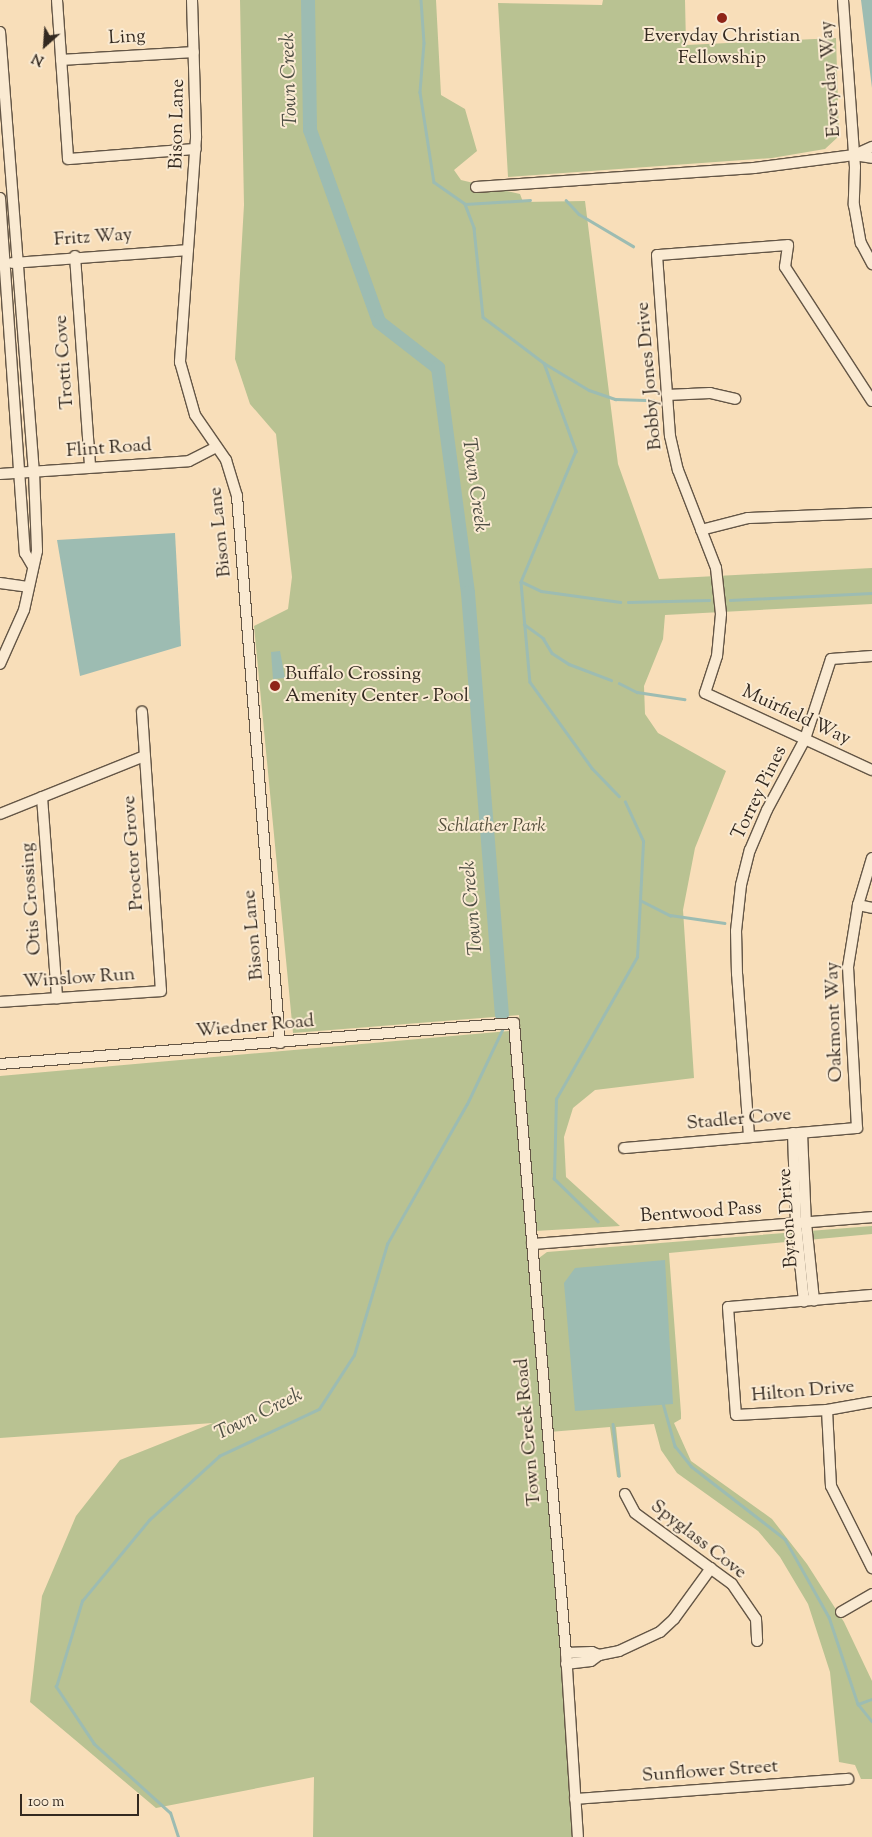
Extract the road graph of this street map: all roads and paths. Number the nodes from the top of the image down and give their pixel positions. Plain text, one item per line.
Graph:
1 (57, 0) edge
2 (192, 0) edge
3 (843, 0) edge
4 (0, 32) edge
5 (194, 52) junction
6 (61, 60) junction
7 (872, 147) edge
8 (196, 149) junction
9 (854, 155) junction
10 (872, 158) edge
11 (476, 187) dead end
12 (0, 198) edge
13 (188, 250) junction
14 (75, 256) junction
15 (18, 262) junction
16 (2, 263) edge
17 (872, 264) edge
18 (667, 395) junction
19 (871, 398) edge
20 (735, 399) dead end
21 (216, 447) junction
22 (90, 466) junction
23 (34, 472) junction
24 (21, 473) junction
25 (0, 474) edge
26 (872, 513) edge
27 (701, 530) junction
28 (32, 565) junction
29 (0, 583) edge
30 (28, 587) junction
31 (872, 656) edge
32 (0, 664) edge
33 (705, 693) joint
34 (142, 712) dead end
35 (805, 739) junction
36 (144, 756) junction
37 (872, 770) edge
38 (42, 797) junction
39 (0, 814) edge
40 (872, 858) edge
41 (858, 905) junction
42 (872, 908) edge
43 (161, 991) joint
44 (57, 998) junction
45 (0, 1002) edge
46 (514, 1023) joint
47 (280, 1043) junction
48 (0, 1064) edge
49 (857, 1128) joint
50 (797, 1133) junction
51 (749, 1136) junction
52 (624, 1148) dead end
53 (872, 1217) edge
54 (801, 1223) junction
55 (532, 1244) junction
56 (872, 1295) edge
57 (809, 1301) junction
58 (872, 1402) edge
59 (827, 1410) junction
60 (625, 1494) dead end
61 (711, 1568) junction
62 (872, 1568) edge
63 (872, 1594) edge
64 (841, 1612) dead end
65 (757, 1641) dead end
66 (566, 1659) junction
67 (848, 1779) dead end
68 (575, 1799) junction
69 (578, 1837) edge

1 - 6 street
2 - 5 street, Bison Lane
3 - 9 street, Everyday Way
4 - 15 street
5 - 6 street, Ling
5 - 8 street, Bison Lane
6 - 8 street
7 - 9 street
8 - 13 street, Bison Lane
9 - 10 street
9 - 11 street
9 - 17 street, Everyday Way
12 - 16 street
13 - 14 street, Fritz Way
13 - 21 street, Bison Lane
14 - 15 street, Fritz Way
14 - 22 street, Trotti Cove
15 - 16 street, Fritz Way
15 - 23 street
16 - 24 street
18 - 19 street, Bobby Jones Drive
18 - 20 street
18 - 27 street, Bobby Jones Drive
21 - 22 street, Flint Road
21 - 47 street, Bison Lane
22 - 23 street, Flint Road
23 - 24 street, Flint Road
23 - 28 street
24 - 25 street, Flint Road
24 - 28 street
26 - 27 street
27 - 33 street, Bobby Jones Drive
28 - 30 street
29 - 30 street
30 - 32 street
31 - 35 street, Torrey Pines
33 - 35 street, Muirfield Way
34 - 36 street, Proctor Grove
35 - 37 street, Muirfield Way
35 - 51 street, Torrey Pines
36 - 38 street
36 - 43 street, Proctor Grove
38 - 39 street
38 - 44 street, Otis Crossing
40 - 41 street, Oakmont Way
41 - 42 street
41 - 49 street, Oakmont Way
43 - 44 street, Winslow Run
44 - 45 street, Winslow Run
46 - 47 street, Wiedner Road
46 - 55 street, Town Creek Road
47 - 48 street, Wiedner Road
49 - 50 street, Stadler Cove
50 - 51 street, Stadler Cove
50 - 54 street, Byron Drive
51 - 52 street, Stadler Cove
53 - 54 street, Bentwood Pass
54 - 55 street, Bentwood Pass
54 - 57 street, Byron Drive
55 - 66 street, Town Creek Road
56 - 57 street
57 - 59 street, Hilton Drive
58 - 59 street, Hilton Drive
59 - 62 street
60 - 61 street, Spyglass Cove
61 - 65 street, Spyglass Cove
61 - 66 street
63 - 64 street
66 - 68 street, Town Creek Road
67 - 68 street, Sunflower Street
68 - 69 street, Town Creek Road

